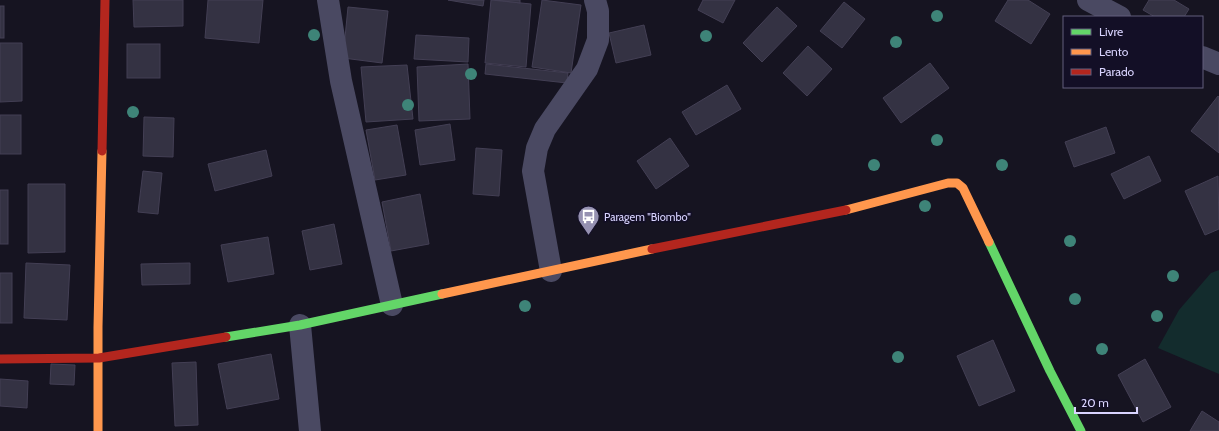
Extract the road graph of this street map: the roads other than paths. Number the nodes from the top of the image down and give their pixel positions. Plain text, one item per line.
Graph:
1 (105, 0) edge
2 (328, 0) edge
3 (595, 0) edge
4 (1088, 0) edge
5 (1118, 16) edge
6 (1203, 58) edge
7 (1219, 64) edge
8 (551, 271) junction
9 (392, 305) junction
10 (300, 325) junction
11 (99, 358) junction
12 (0, 359) edge
13 (98, 431) edge
14 (310, 431) edge
15 (1081, 431) edge

1 - 11 street
2 - 9 street
3 - 8 street
4 - 5 street
6 - 7 street
8 - 9 street
8 - 15 street
9 - 10 street
10 - 11 street
10 - 14 street
11 - 12 street
11 - 13 street

